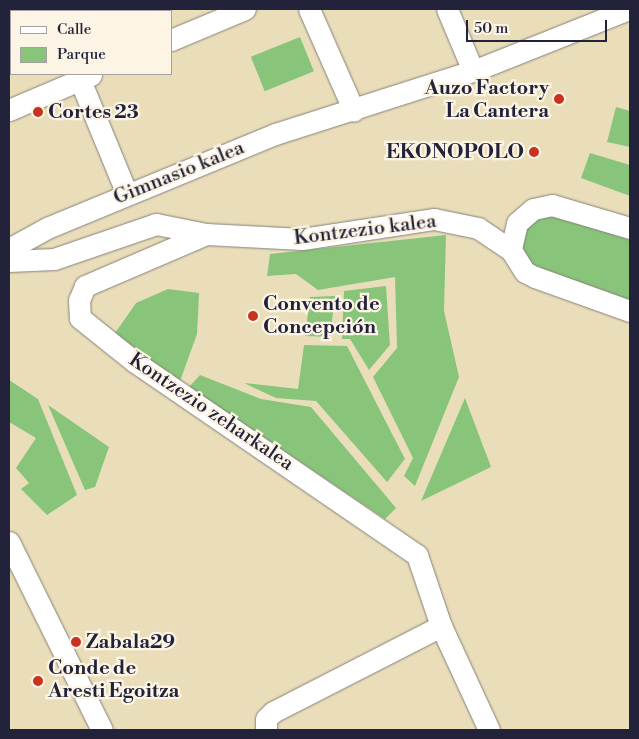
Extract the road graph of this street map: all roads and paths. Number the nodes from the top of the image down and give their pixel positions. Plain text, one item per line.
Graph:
1 (245, 9) edge
2 (309, 9) edge
3 (447, 9) edge
4 (629, 9) edge
5 (172, 40) edge
6 (472, 71) junction
7 (86, 77) edge
8 (9, 110) edge
9 (354, 111) junction
10 (127, 194) junction
11 (630, 228) edge
12 (206, 234) junction
13 (9, 249) edge
14 (511, 250) junction
15 (9, 261) edge
16 (630, 311) edge
17 (9, 542) edge
18 (441, 626) junction
19 (102, 730) edge
20 (266, 730) edge
21 (489, 730) edge

1 - 5 street
2 - 9 street
3 - 6 street
4 - 6 street, Gimnasio kalea
6 - 9 street, Gimnasio kalea
7 - 8 street
7 - 10 street
9 - 10 street, Gimnasio kalea
10 - 13 street, Gimnasio kalea
11 - 14 street
12 - 14 street, Kontzezio kalea
12 - 15 street, Kontzezio kalea
12 - 18 street, Kontzezio zeharkalea
14 - 16 street, Kontzezio kalea
17 - 19 street
18 - 20 street
18 - 21 street, Kontzezio zeharkalea

